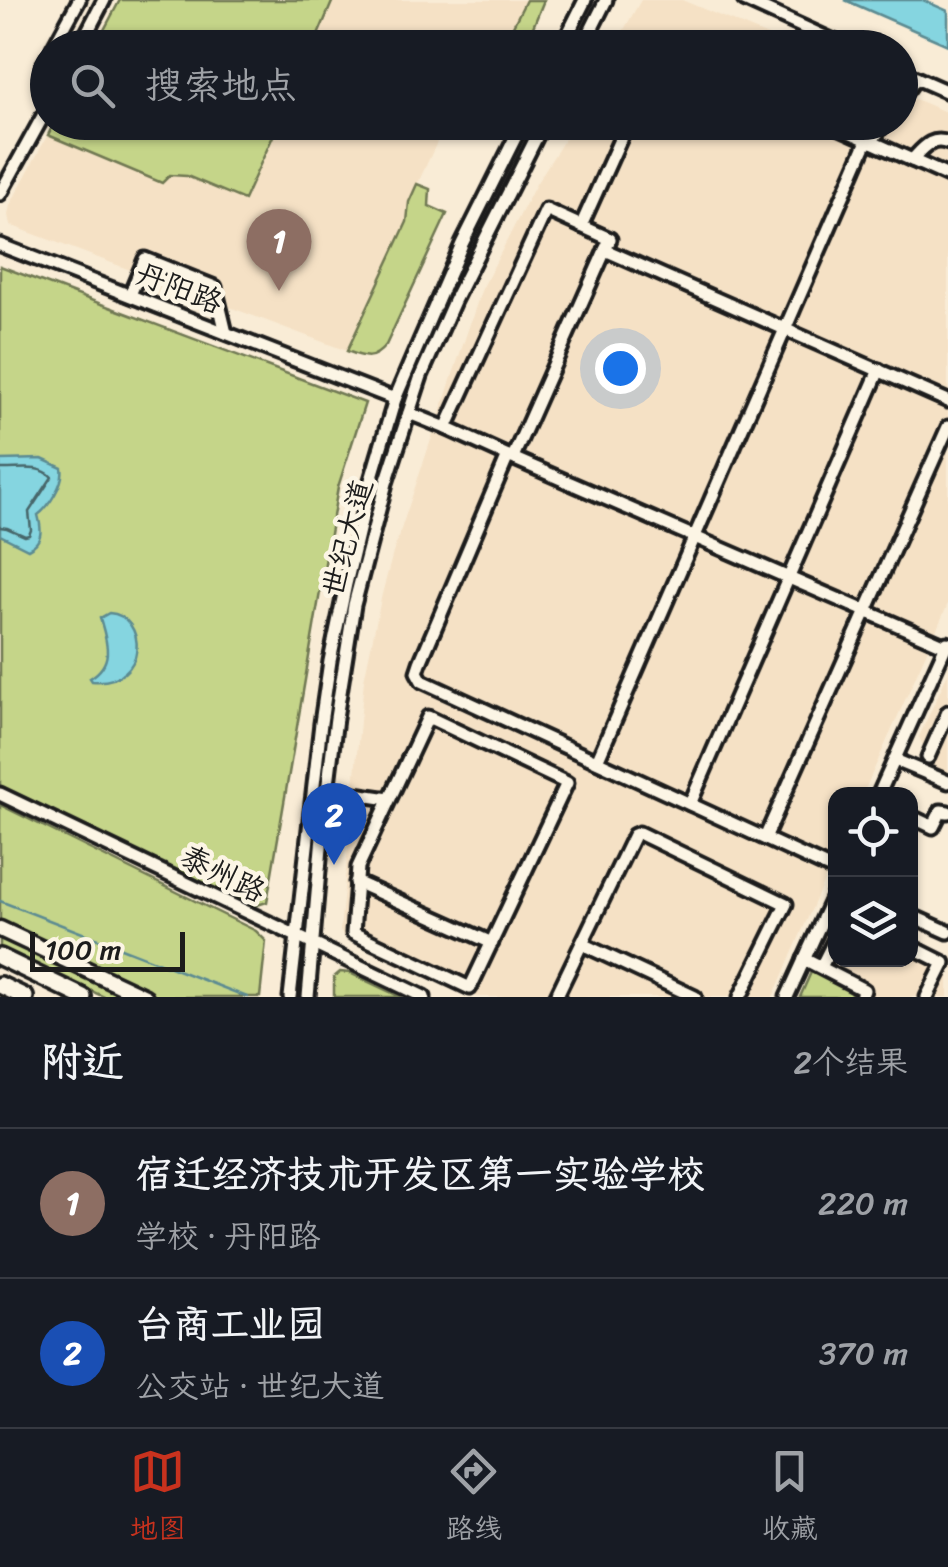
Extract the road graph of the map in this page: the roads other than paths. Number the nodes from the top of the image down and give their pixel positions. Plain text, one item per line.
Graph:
1 (79, 0) edge
2 (104, 0) edge
3 (585, 0) edge
4 (606, 0) edge
5 (744, 0) edge
6 (63, 30) edge
7 (88, 30) edge
8 (571, 30) edge
9 (591, 30) edge
10 (809, 30) edge
11 (918, 79) edge
12 (948, 92) edge
13 (30, 139) edge
14 (514, 140) edge
15 (535, 140) edge
16 (620, 140) edge
17 (867, 140) joint
18 (948, 144) edge
19 (912, 160) junction
20 (948, 176) edge
21 (0, 194) edge
22 (581, 226) junction
23 (0, 245) edge
24 (605, 250) junction
25 (130, 295) junction
26 (786, 329) junction
27 (226, 333) junction
28 (879, 370) junction
29 (395, 399) junction
30 (948, 401) edge
31 (408, 413) junction
32 (948, 426) edge
33 (446, 428) junction
34 (511, 456) junction
35 (695, 537) junction
36 (788, 578) junction
37 (866, 612) junction
38 (947, 644) edge
39 (948, 712) edge
40 (322, 720) junction
41 (336, 722) junction
42 (928, 757) dead end
43 (895, 760) junction
44 (597, 761) junction
45 (948, 782) edge
46 (882, 787) edge
47 (327, 790) junction
48 (0, 794) edge
49 (389, 799) junction
50 (690, 804) junction
51 (948, 812) edge
52 (918, 819) edge
53 (765, 838) junction
54 (827, 866) dead end
55 (356, 882) junction
56 (828, 915) edge
57 (918, 920) edge
58 (0, 929) edge
59 (948, 935) edge
60 (297, 938) junction
61 (492, 943) junction
62 (582, 944) junction
63 (314, 945) junction
64 (918, 950) edge
65 (828, 952) edge
66 (0, 954) edge
67 (804, 959) junction
68 (820, 968) junction
69 (0, 986) edge
70 (24, 997) edge
71 (83, 997) edge
72 (145, 997) edge
73 (290, 997) edge
74 (308, 997) edge
75 (424, 997) edge
76 (556, 997) edge
77 (695, 997) edge
78 (740, 997) edge
79 (787, 997) edge
80 (861, 997) edge
81 (927, 997) edge

1 - 6 street
2 - 7 street
3 - 8 street
4 - 9 street
5 - 10 street
11 - 12 street
13 - 21 street
14 - 29 street, 世纪大道
15 - 31 street, 世纪大道
16 - 22 street
17 - 19 street
17 - 26 street
18 - 19 street
19 - 20 street
22 - 24 street
22 - 33 street
23 - 25 street, 丹阳路
24 - 26 street
24 - 34 street
25 - 27 street, 丹阳路
25 - 27 street
26 - 28 street
26 - 35 street
27 - 29 street, 丹阳路
28 - 30 street
28 - 36 street
29 - 40 street, 世纪大道
31 - 33 street
31 - 41 street, 世纪大道
32 - 37 street
33 - 34 street
34 - 35 street
34 - 44 street
35 - 36 street
35 - 44 street
36 - 37 street
36 - 50 street
37 - 38 street
37 - 53 street
38 - 43 street
39 - 42 street
40 - 41 street
40 - 60 street, 世纪大道
41 - 47 street, 世纪大道
43 - 45 street
43 - 46 street
44 - 50 street
47 - 49 street
47 - 63 street, 世纪大道
48 - 60 street, 泰州路
49 - 55 street
49 - 61 street
50 - 53 street
51 - 52 street
53 - 54 street
55 - 61 street
55 - 61 street
56 - 67 street
57 - 59 street
58 - 72 main road
60 - 63 street, 泰州路
60 - 73 street, 世纪大道
62 - 76 street
62 - 77 street
62 - 78 street
63 - 74 street, 世纪大道
63 - 75 street, 泰州路
64 - 81 street
65 - 68 street
66 - 71 highway
67 - 68 street
67 - 79 street
68 - 80 street
69 - 70 highway

